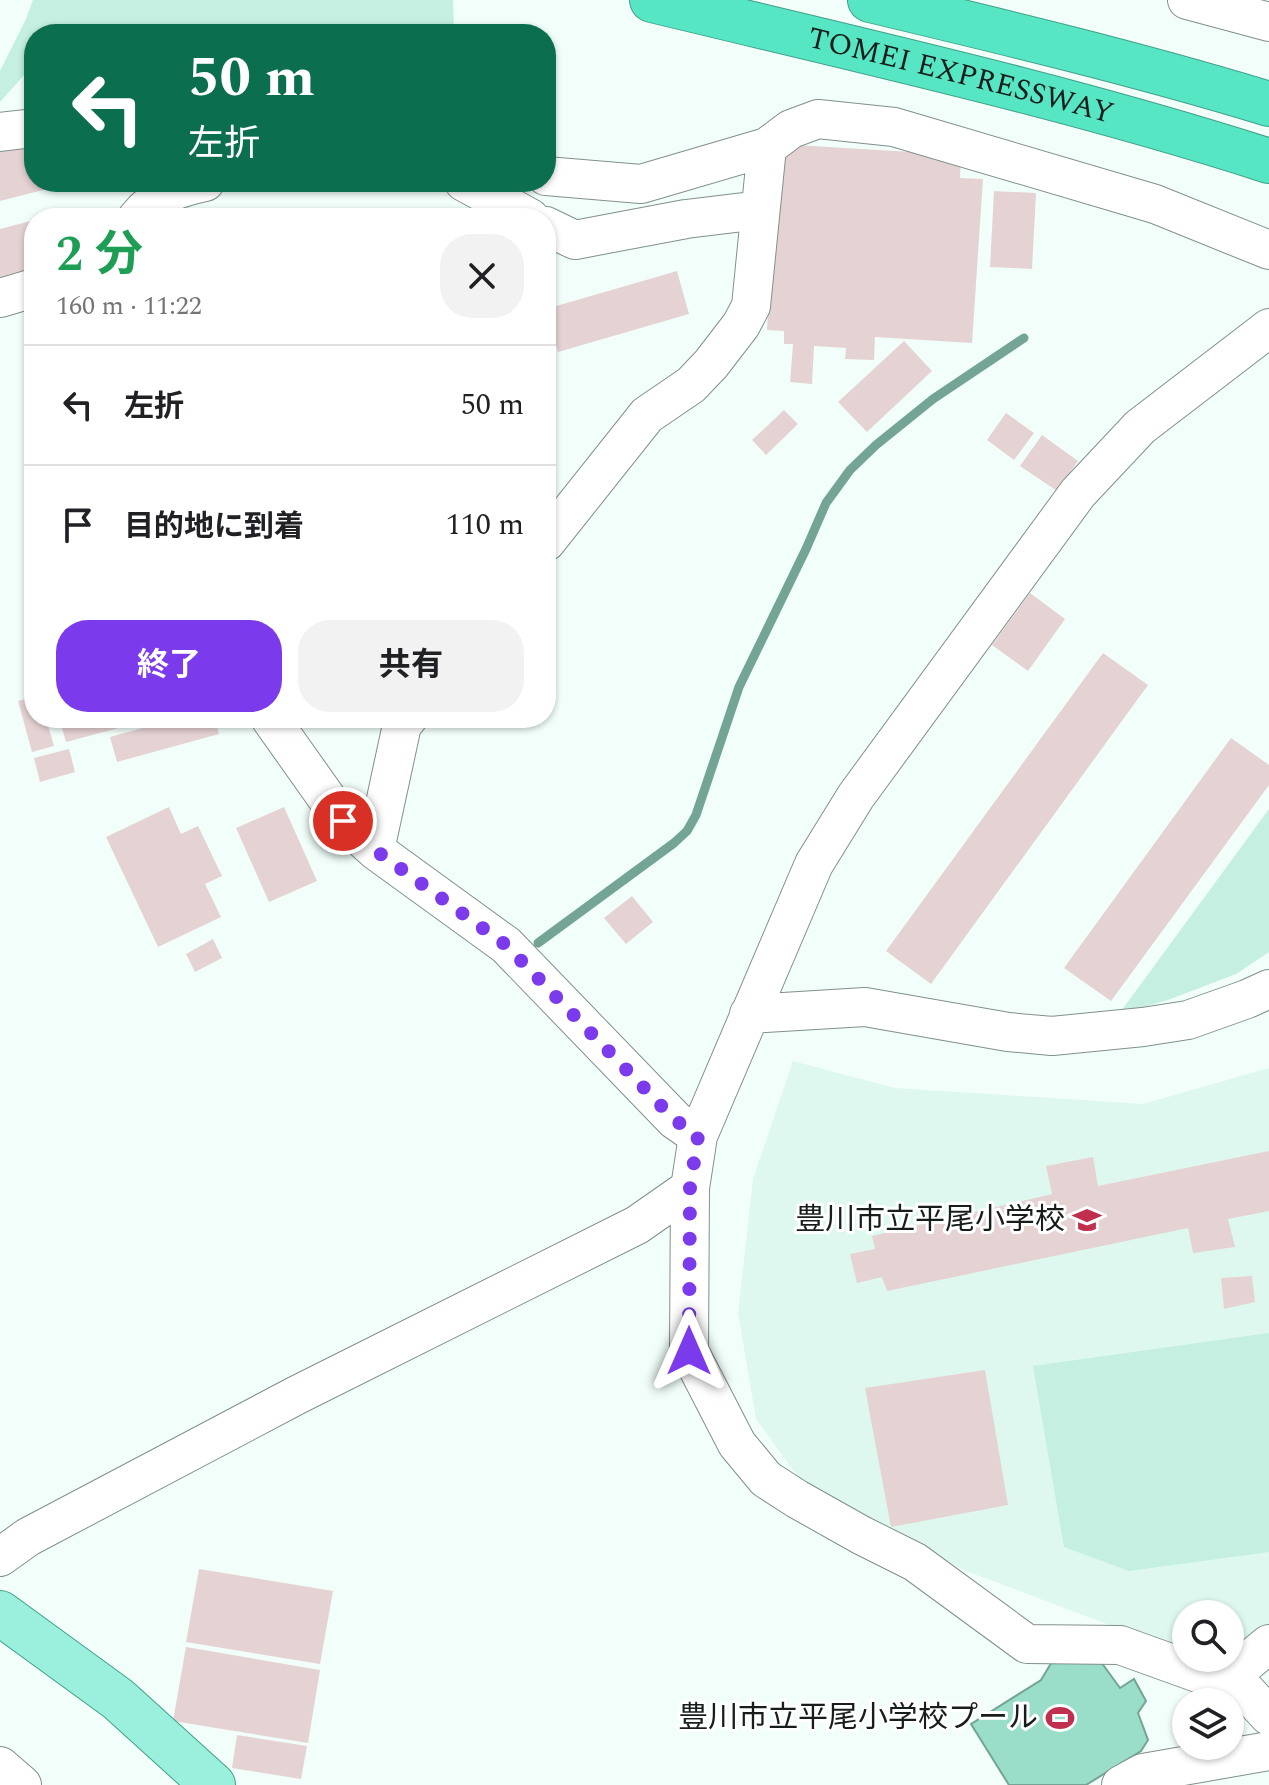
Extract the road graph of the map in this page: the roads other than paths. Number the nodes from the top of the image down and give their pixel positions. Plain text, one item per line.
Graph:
1 (652, 0) edge
2 (870, 0) edge
3 (1187, 0) edge
4 (1269, 22) edge
5 (1269, 104) edge
6 (24, 129) edge
7 (0, 132) edge
8 (767, 147) junction
9 (1269, 161) edge
10 (556, 177) edge
11 (171, 192) edge
12 (482, 192) edge
13 (145, 208) edge
14 (512, 208) edge
15 (760, 210) junction
16 (556, 231) edge
17 (1269, 250) edge
18 (24, 291) edge
19 (0, 298) edge
20 (1269, 328) edge
21 (556, 529) edge
22 (277, 728) edge
23 (401, 728) edge
24 (375, 850) junction
25 (1269, 989) edge
26 (749, 1014) junction
27 (698, 1136) junction
28 (690, 1188) junction
29 (0, 1557) edge
30 (0, 1613) edge
31 (1269, 1644) edge
32 (1223, 1682) junction
33 (1269, 1716) edge
34 (1269, 1751) edge
35 (0, 1766) edge
36 (22, 1785) edge
37 (213, 1785) edge
38 (1121, 1785) edge

1 - 9 highway, TOMEI EXPRESSWAY
2 - 5 highway, TOMEI EXPRESSWAY
3 - 4 street
6 - 7 street
8 - 10 street
8 - 15 street
8 - 17 street
11 - 13 street
12 - 14 street
15 - 16 street
15 - 21 street
18 - 19 street
20 - 26 street
22 - 24 street
23 - 24 street
24 - 27 street
25 - 26 street
26 - 27 street
27 - 28 street
28 - 29 street
28 - 32 street
30 - 37 main road
31 - 32 street
32 - 33 street
34 - 38 street
35 - 36 street

